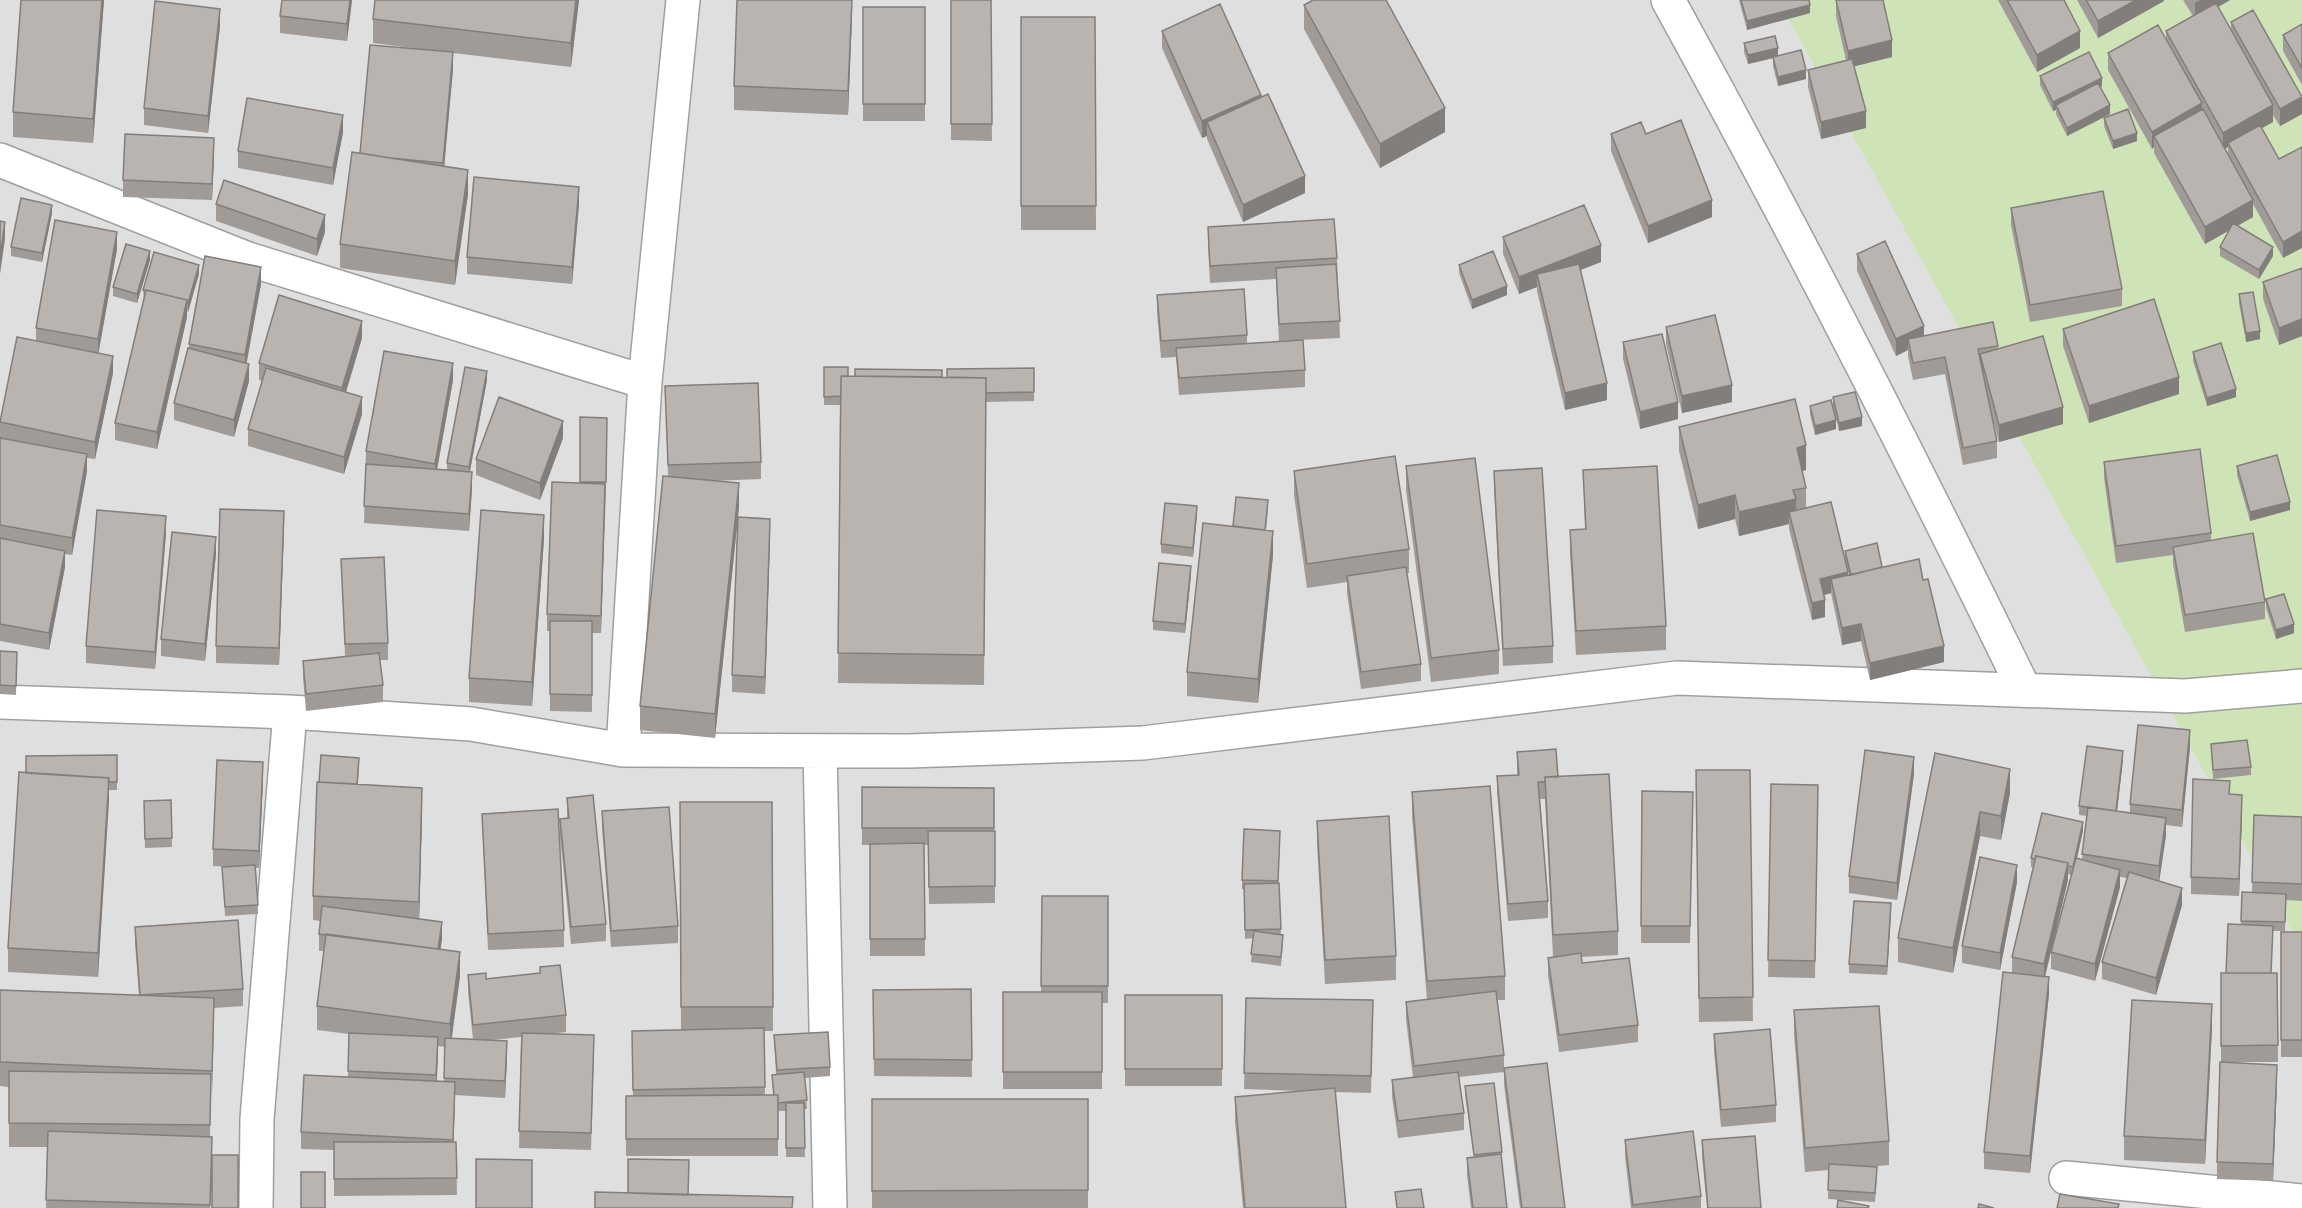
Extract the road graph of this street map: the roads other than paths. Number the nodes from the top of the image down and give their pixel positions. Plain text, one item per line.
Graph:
1 (683, 0) edge
2 (1668, 0) edge
3 (0, 160) edge
4 (645, 382) junction
5 (2302, 686) edge
6 (2024, 689) junction
7 (0, 702) edge
8 (290, 712) junction
9 (623, 750) junction
10 (820, 751) junction
11 (2066, 1178) dead end
12 (2302, 1201) edge
13 (256, 1208) edge
14 (830, 1208) edge

1 - 4 street
2 - 6 street
3 - 4 street
4 - 9 street
5 - 6 street
6 - 10 street
7 - 8 street
8 - 9 street
8 - 13 street
9 - 10 street
10 - 14 street
11 - 12 street

